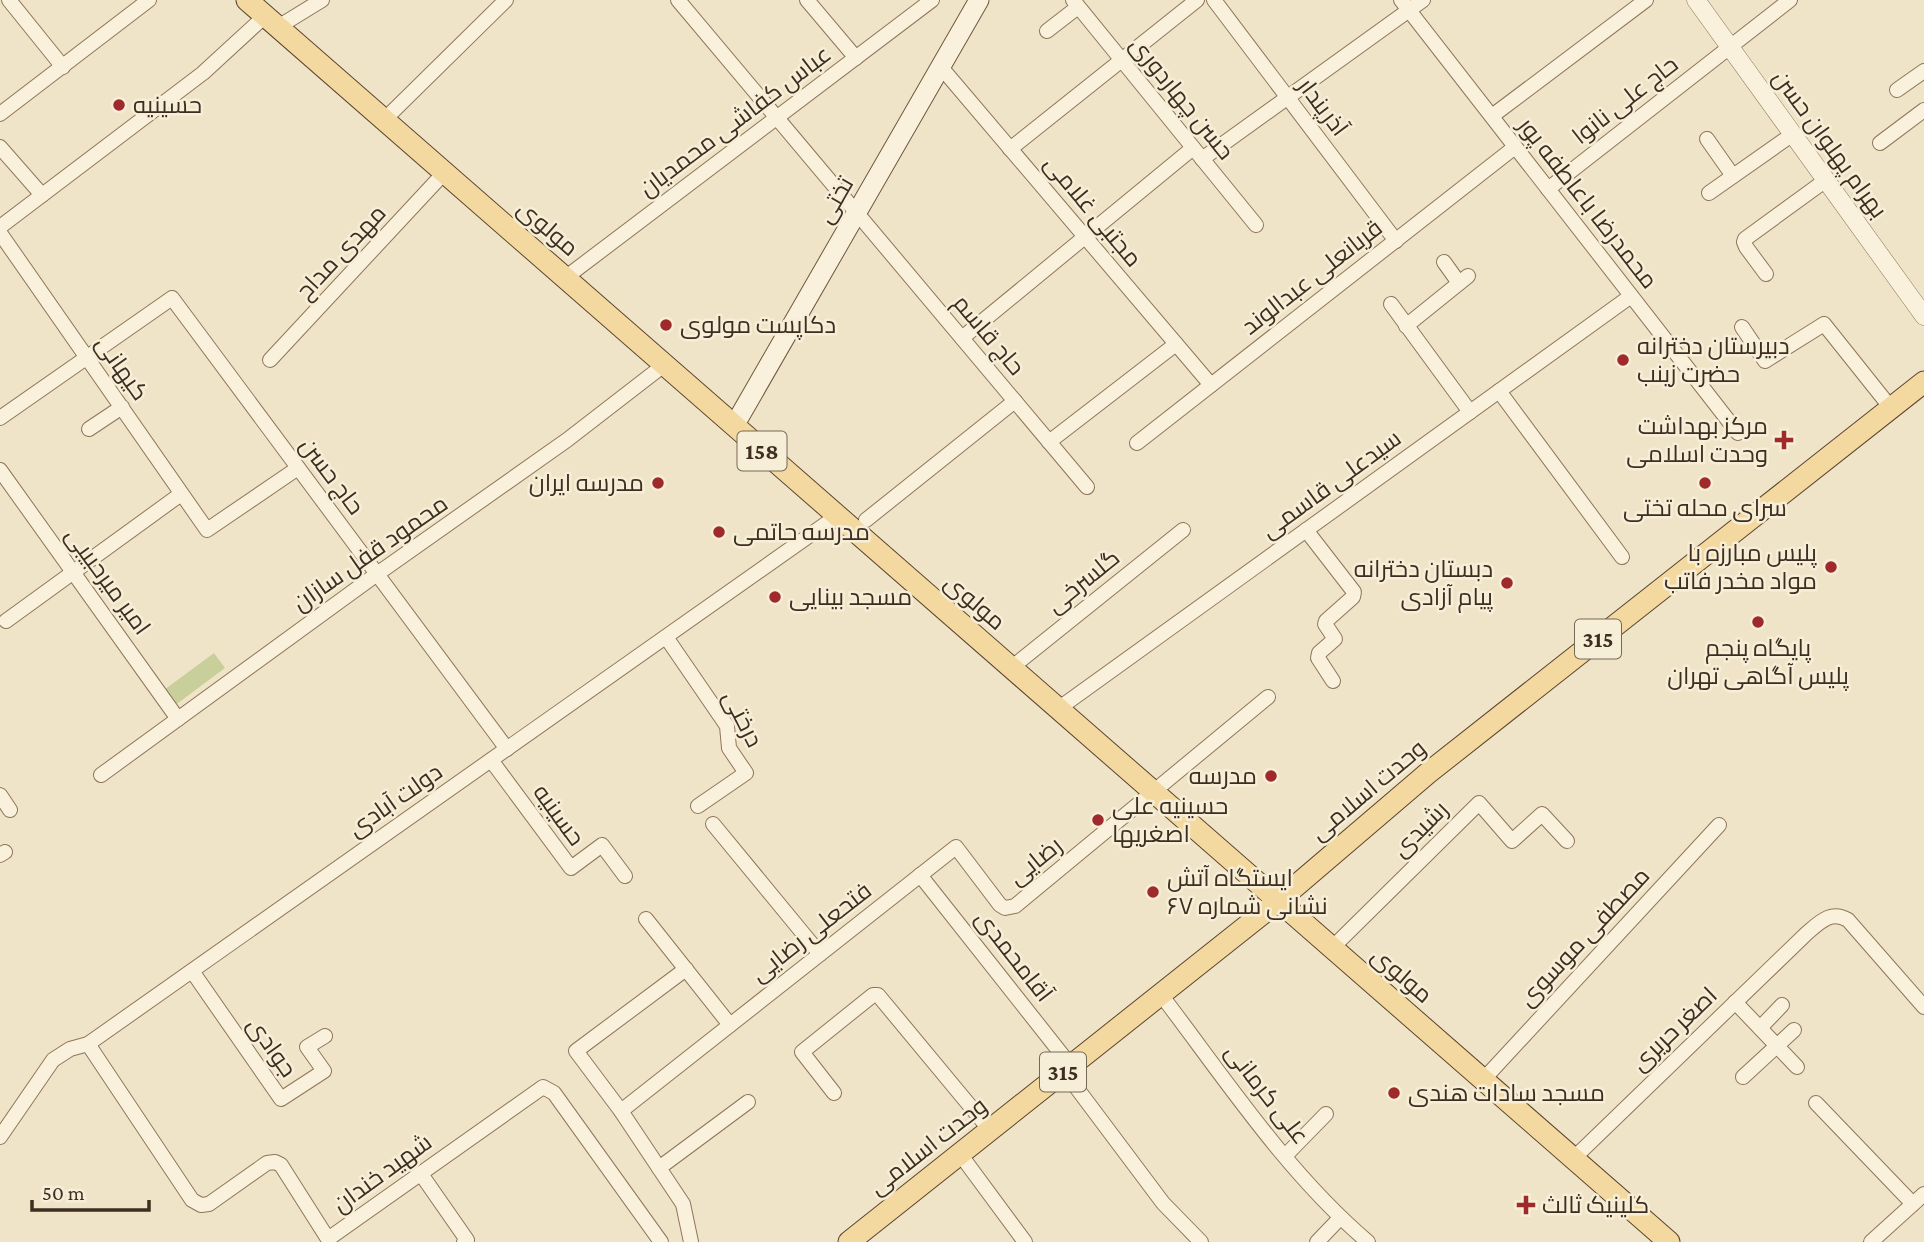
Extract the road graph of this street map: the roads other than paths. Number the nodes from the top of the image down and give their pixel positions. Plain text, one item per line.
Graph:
1 (7, 0) edge
2 (149, 0) edge
3 (247, 0) edge
4 (322, 0) edge
5 (506, 0) edge
6 (678, 0) edge
7 (807, 0) edge
8 (932, 0) edge
9 (1196, 0) edge
10 (1214, 0) edge
11 (1423, 0) edge
12 (1646, 0) edge
13 (1696, 0) edge
14 (1790, 0) edge
15 (975, 1) edge
16 (0, 3) edge
17 (1076, 3) edge
18 (1405, 5) edge
19 (272, 22) junction
20 (1048, 31) dead end
21 (1730, 47) junction
22 (856, 58) junction
23 (1122, 60) junction
24 (940, 66) junction
25 (63, 67) junction
26 (1924, 71) edge
27 (1897, 90) dead end
28 (1288, 97) junction
29 (1924, 110) edge
30 (0, 114) edge
31 (1492, 116) junction
32 (776, 118) junction
33 (384, 120) junction
34 (1793, 134) junction
35 (1707, 139) dead end
36 (1880, 143) dead end
37 (0, 146) edge
38 (1515, 147) junction
39 (1010, 149) junction
40 (1198, 154) junction
41 (444, 173) junction
42 (1733, 176) junction
43 (1826, 180) junction
44 (1548, 189) junction
45 (1709, 193) dead end
46 (42, 195) junction
47 (856, 213) junction
48 (1256, 225) dead end
49 (0, 227) edge
50 (0, 233) edge
51 (1085, 237) junction
52 (1396, 241) junction
53 (1444, 262) dead end
54 (1766, 274) dead end
55 (565, 278) junction
56 (1631, 296) junction
57 (1391, 304) dead end
58 (1924, 316) edge
59 (1406, 326) junction
60 (1742, 327) dead end
61 (962, 338) junction
62 (1176, 344) junction
63 (87, 358) junction
64 (270, 360) dead end
65 (664, 365) junction
66 (1924, 382) edge
67 (1211, 385) junction
68 (1499, 391) junction
69 (1015, 401) junction
70 (121, 407) junction
71 (1891, 408) junction
72 (1470, 412) junction
73 (0, 418) edge
74 (734, 426) junction
75 (89, 429) dead end
76 (1738, 433) dead end
77 (1049, 442) junction
78 (1137, 443) dead end
79 (298, 468) junction
80 (0, 470) edge
81 (1087, 486) dead end
82 (181, 494) junction
83 (837, 516) junction
84 (866, 520) dead end
85 (1183, 530) dead end
86 (1306, 530) junction
87 (1622, 557) dead end
88 (74, 573) junction
89 (377, 574) junction
90 (6, 621) dead end
91 (666, 636) junction
92 (1011, 668) junction
93 (1333, 681) dead end
94 (1268, 696) dead end
95 (1058, 709) junction
96 (178, 719) junction
97 (507, 749) junction
98 (491, 760) junction
99 (101, 775) dead end
100 (1154, 793) junction
101 (0, 795) edge
102 (698, 806) dead end
103 (10, 810) dead end
104 (713, 824) dead end
105 (1719, 825) dead end
106 (1567, 841) dead end
107 (920, 875) junction
108 (625, 876) dead end
109 (1277, 902) junction
110 (646, 919) dead end
111 (1332, 948) junction
112 (820, 954) junction
113 (686, 969) junction
114 (192, 971) junction
115 (1162, 996) junction
116 (1735, 1002) junction
117 (1783, 1005) dead end
118 (1924, 1007) edge
119 (730, 1025) junction
120 (1760, 1028) junction
121 (1794, 1030) dead end
122 (325, 1036) dead end
123 (88, 1044) junction
124 (1777, 1046) junction
125 (1797, 1067) dead end
126 (1068, 1069) junction
127 (1743, 1077) dead end
128 (1483, 1080) junction
129 (834, 1093) dead end
130 (748, 1102) dead end
131 (1815, 1102) dead end
132 (0, 1109) edge
133 (621, 1111) junction
134 (1326, 1114) dead end
135 (13, 1119) junction
136 (990, 1130) junction
137 (0, 1137) edge
138 (960, 1154) junction
139 (1285, 1156) junction
140 (1573, 1158) junction
141 (659, 1168) junction
142 (421, 1174) junction
143 (1919, 1199) edge
144 (1340, 1218) junction
145 (329, 1240) edge
146 (1665, 1241) edge
147 (464, 1242) edge
148 (661, 1242) edge
149 (691, 1242) edge
150 (849, 1242) edge
151 (1026, 1242) edge
152 (1201, 1242) edge
153 (1317, 1242) edge
154 (1368, 1242) edge
155 (1871, 1242) edge

1 - 16 street
1 - 25 street
2 - 25 street
3 - 19 main road, مولوی / 158
4 - 19 street
5 - 33 street
6 - 32 street, حاج قاسم
7 - 22 street
8 - 22 street, عباس کفاشی محمدیان
9 - 23 street
10 - 28 street, آذرپندار
11 - 18 street
12 - 31 street
13 - 21 street, بهرام پهلوان حسن
14 - 21 street, حاج علی نانوا
15 - 24 main road, تختی
17 - 20 street
17 - 23 street, حسن چهاردوری
18 - 28 street
18 - 31 street, محمدرضا باعاطفه پور
19 - 33 main road, مولوی / 158
19 - 46 street
21 - 34 street, بهرام پهلوان حسن
21 - 44 street, حاج علی نانوا
22 - 32 street, عباس کفاشی محمدیان
23 - 39 street
23 - 40 street, حسن چهاردوری
24 - 39 street, مجتبی غلامی
24 - 47 main road, تختی
25 - 30 street
26 - 27 street
28 - 40 street
28 - 52 street, آذرپندار
29 - 36 street
31 - 38 street, محمدرضا باعاطفه پور
32 - 47 street, حاج قاسم
32 - 55 street, عباس کفاشی محمدیان
33 - 41 main road, مولوی / 158
34 - 42 street
34 - 43 street, بهرام پهلوان حسن
35 - 42 street
37 - 46 street
38 - 44 street, محمدرضا باعاطفه پور
38 - 52 street, قربانعلی عبدالوند
39 - 51 street, مجتبی غلامی
40 - 48 street, حسن چهاردوری
40 - 51 street
41 - 55 main road, مولوی / 158
41 - 64 street, مهدی مداح
42 - 45 street
43 - 54 street
43 - 58 street, بهرام پهلوان حسن
44 - 56 street, محمدرضا باعاطفه پور
46 - 49 street
47 - 61 street, حاج قاسم
47 - 74 main road, تختی
50 - 63 street, کیهانی
51 - 61 street
51 - 62 street, مجتبی غلامی
52 - 67 street, قربانعلی عبدالوند
53 - 59 street
55 - 65 main road, مولوی / 158
56 - 68 street, سیدعلی قاسمی
56 - 76 street, محمدرضا باعاطفه پور
57 - 59 street
59 - 72 street
60 - 71 street
61 - 69 street, حاج قاسم
62 - 67 street, مجتبی غلامی
62 - 77 street
63 - 70 street, کیهانی
63 - 73 street
63 - 79 street, حاج حسن
65 - 74 main road, مولوی / 158
65 - 89 street, محمود قفل سازان
66 - 71 main road, وحدت اسلامی / 315
67 - 78 street, قربانعلی عبدالوند
68 - 72 street, سیدعلی قاسمی
68 - 87 street
69 - 77 street, حاج قاسم
69 - 84 street
70 - 75 street
70 - 82 street, کیهانی
71 - 109 main road, وحدت اسلامی / 315
72 - 86 street, سیدعلی قاسمی
74 - 83 main road, مولوی / 158
77 - 81 street, حاج قاسم
79 - 82 street, کیهانی
79 - 89 street, حاج حسن
80 - 88 street, امیر میرحبیبی
82 - 88 street
83 - 91 street, دولت آبادی
83 - 92 main road, مولوی / 158
85 - 92 street, گلسرخی
86 - 93 street
86 - 95 street, سیدعلی قاسمی
88 - 90 street
88 - 96 street, امیر میرحبیبی
89 - 96 street, محمود قفل سازان
89 - 97 street, حاج حسن
91 - 97 street, دولت آبادی
91 - 102 street, درختی
92 - 95 main road, مولوی / 158
94 - 100 street
95 - 100 main road, مولوی / 158
96 - 99 street, محمود قفل سازان
97 - 98 street, دولت آبادی
98 - 108 street, حسینیه
98 - 114 street, دولت آبادی
100 - 107 street, رضایی
100 - 109 main road, مولوی / 158
101 - 103 street
104 - 112 street
105 - 128 street, مصطفی موسوی
106 - 111 street, رشیدی
107 - 112 street, فتحعلی رضایی
107 - 126 street, آقامحمدی
109 - 111 main road, مولوی / 158
109 - 115 main road, وحدت اسلامی / 315
110 - 113 street
111 - 128 main road, مولوی / 158
112 - 119 street, فتحعلی رضایی
113 - 119 street
113 - 133 street
114 - 122 street, جوادی
114 - 123 street, دولت آبادی
115 - 126 main road, وحدت اسلامی / 315
115 - 139 street, علی کرمانی
116 - 118 street, اصغر حریری
116 - 120 street
116 - 140 street, اصغر حریری
117 - 120 street
119 - 133 street, فتحعلی رضایی
120 - 124 street
121 - 124 street
123 - 135 street, دولت آبادی
123 - 145 street, شهید خندان
124 - 125 street
124 - 127 street
126 - 136 main road, وحدت اسلامی / 315
126 - 152 street, آقامحمدی
128 - 140 main road, مولوی / 158
129 - 136 street
130 - 141 street
131 - 143 street
132 - 135 street
133 - 141 street
134 - 139 street
135 - 137 street, دولت آبادی
136 - 138 main road, وحدت اسلامی / 315
138 - 150 main road, وحدت اسلامی / 315
138 - 151 street
139 - 144 street, علی کرمانی
140 - 146 main road, مولوی / 158
141 - 149 street
142 - 145 street, شهید خندان
142 - 147 street
142 - 148 street, شهید خندان
143 - 155 street
144 - 153 street
144 - 154 street, علی کرمانی

